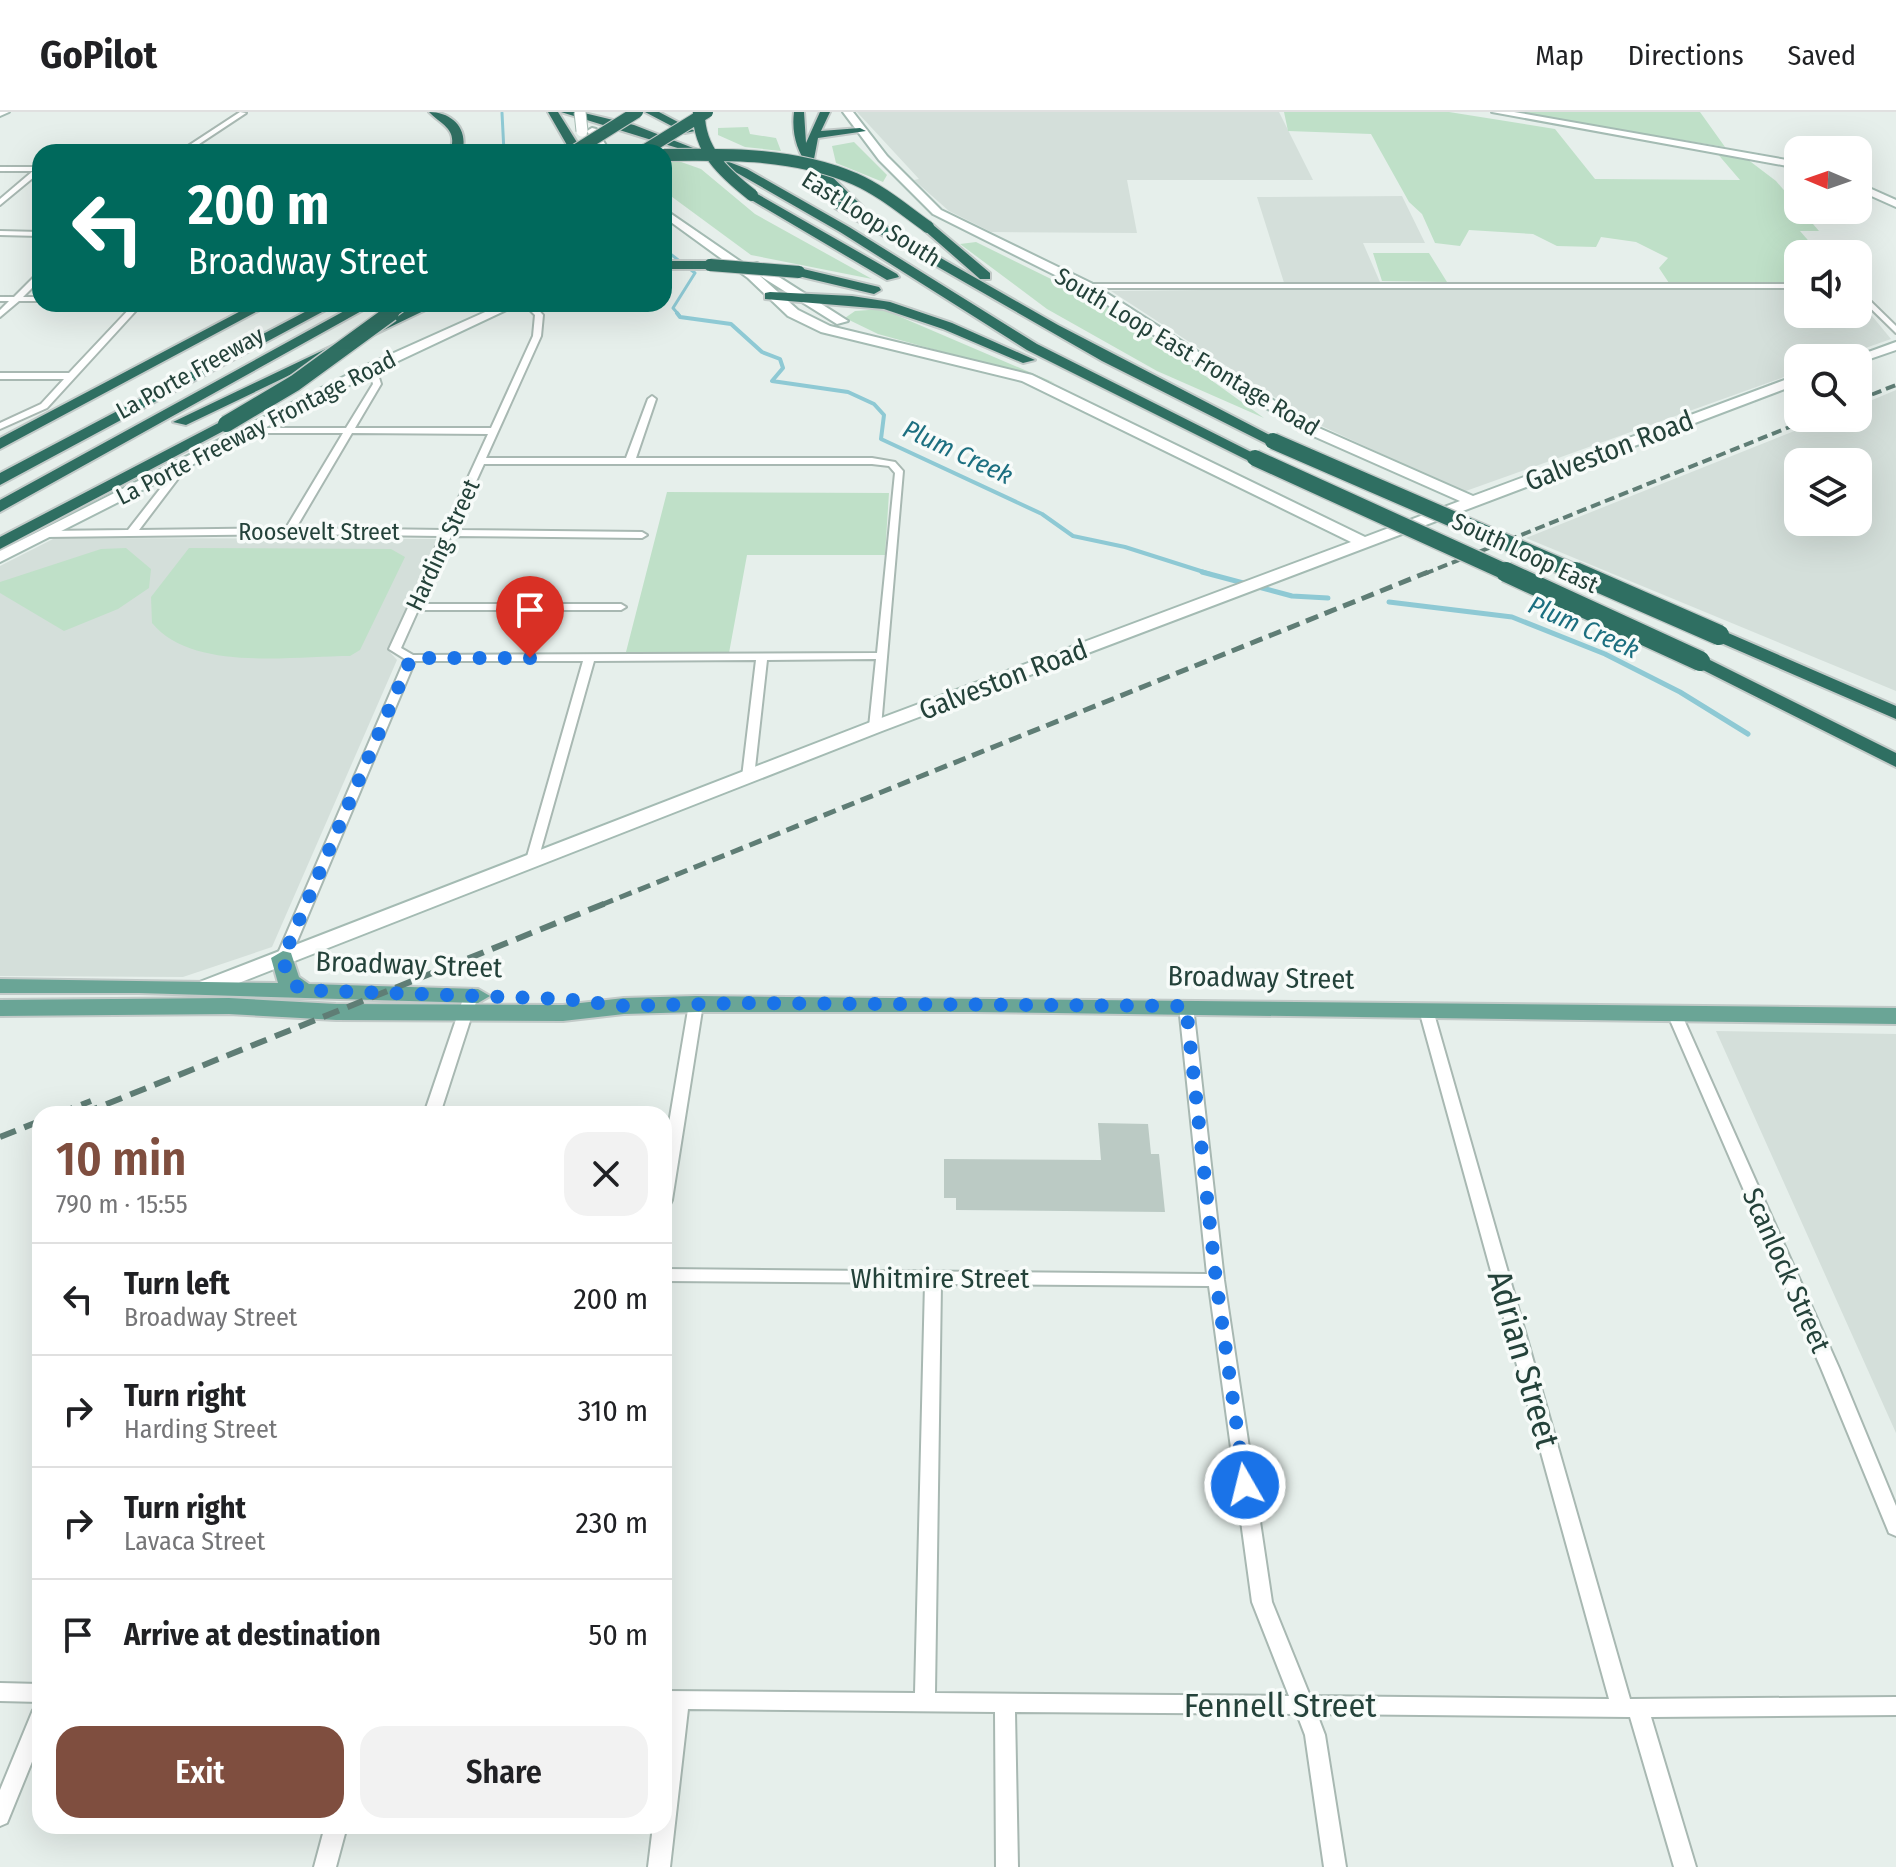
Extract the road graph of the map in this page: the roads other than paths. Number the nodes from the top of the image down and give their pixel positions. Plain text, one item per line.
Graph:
1 (434, 112) edge
2 (553, 112) edge
3 (566, 112) edge
4 (580, 112) edge
5 (589, 112) edge
6 (608, 112) edge
7 (637, 112) edge
8 (650, 112) edge
9 (699, 112) edge
10 (707, 112) edge
11 (799, 112) edge
12 (825, 112) edge
13 (848, 112) edge
14 (1497, 112) edge
15 (243, 113) edge
16 (587, 131) junction
17 (691, 131) junction
18 (860, 131) junction
19 (813, 136) junction
20 (195, 144) edge
21 (459, 144) edge
22 (571, 144) edge
23 (587, 144) edge
24 (591, 144) edge
25 (598, 144) edge
26 (655, 144) edge
27 (672, 155) edge
28 (808, 161) junction
29 (1784, 163) edge
30 (0, 169) edge
31 (32, 169) edge
32 (786, 174) dead end
33 (32, 176) edge
34 (1872, 193) edge
35 (823, 196) dead end
36 (0, 203) edge
37 (1896, 204) edge
38 (672, 221) edge
39 (672, 221) edge
40 (885, 232) junction
41 (0, 233) edge
42 (32, 234) edge
43 (672, 265) edge
44 (32, 284) edge
45 (1087, 286) junction
46 (1784, 286) edge
47 (770, 296) junction
48 (0, 299) edge
49 (16, 299) junction
50 (32, 299) edge
51 (805, 299) junction
52 (869, 302) junction
53 (1872, 306) edge
54 (131, 312) edge
55 (247, 312) edge
56 (293, 312) edge
57 (315, 312) edge
58 (352, 312) edge
59 (402, 312) edge
60 (403, 312) edge
61 (495, 312) edge
62 (536, 312) edge
63 (0, 315) edge
64 (831, 316) junction
65 (999, 328) junction
66 (1896, 331) edge
67 (968, 333) junction
68 (1066, 339) junction
69 (1896, 346) edge
70 (918, 351) junction
71 (1872, 354) edge
72 (372, 368) junction
73 (201, 374) junction
74 (0, 376) edge
75 (73, 376) junction
76 (1784, 384) edge
77 (1164, 390) joint
78 (652, 399) dead end
79 (1135, 401) junction
80 (1, 426) edge
81 (251, 430) junction
82 (351, 431) junction
83 (493, 431) junction
84 (0, 444) edge
85 (483, 461) junction
86 (630, 461) junction
87 (184, 464) junction
88 (57, 474) junction
89 (2, 479) edge
90 (1474, 502) junction
91 (0, 507) edge
92 (289, 531) junction
93 (132, 532) junction
94 (447, 533) junction
95 (45, 534) junction
96 (642, 535) dead end
97 (1365, 543) junction
98 (0, 544) edge
99 (0, 557) edge
100 (413, 607) junction
101 (621, 607) dead end
102 (883, 656) junction
103 (762, 657) junction
104 (411, 658) junction
105 (589, 658) junction
106 (1894, 708) edge
107 (875, 727) junction
108 (1849, 731) junction
109 (1896, 747) edge
110 (1896, 761) edge
111 (748, 777) junction
112 (532, 860) junction
113 (283, 958) junction
114 (0, 986) edge
115 (237, 990) junction
116 (302, 990) junction
117 (468, 1004) junction
118 (696, 1004) junction
119 (1186, 1006) junction
120 (0, 1008) edge
121 (1426, 1010) junction
122 (1674, 1013) junction
123 (1896, 1016) edge
124 (435, 1106) edge
125 (672, 1151) edge
126 (672, 1275) edge
127 (933, 1278) junction
128 (1216, 1280) junction
129 (1896, 1528) edge
130 (0, 1692) edge
131 (32, 1693) edge
132 (672, 1700) edge
133 (925, 1702) junction
134 (1005, 1703) junction
135 (1302, 1705) junction
136 (1896, 1706) edge
137 (1630, 1708) junction
138 (32, 1736) edge
139 (0, 1816) edge
140 (334, 1834) edge
141 (663, 1834) edge
142 (325, 1867) edge
143 (659, 1867) edge
144 (1007, 1867) edge
145 (1335, 1867) edge
146 (1685, 1867) edge

1 - 21 highway
2 - 22 highway
3 - 65 highway, East Loop South
4 - 16 main road, bridge
5 - 16 main road
6 - 17 highway, East Loop South
7 - 23 highway, bridge
8 - 17 highway
9 - 65 highway, bridge
10 - 26 highway, bridge
11 - 28 highway
12 - 19 highway
13 - 18 main road, South Loop East Frontage Road
14 - 29 main road
15 - 20 street
16 - 24 main road
16 - 25 main road
17 - 32 highway, East Loop South
18 - 19 highway
18 - 45 main road, South Loop East Frontage Road
19 - 28 highway
27 - 68 highway, bridge
28 - 40 highway
30 - 31 street
33 - 36 street
34 - 37 main road
35 - 40 highway, East Loop South
38 - 47 main road
39 - 51 main road
40 - 68 highway, East Loop South
41 - 42 street
43 - 67 highway, bridge
44 - 49 street
45 - 46 street
45 - 90 main road, South Loop East Frontage Road
47 - 51 highway
47 - 70 main road
48 - 49 street
49 - 50 street
49 - 63 street
51 - 52 highway
51 - 64 main road
52 - 64 highway
52 - 67 highway
53 - 66 street
54 - 75 street
55 - 84 highway
56 - 73 highway
57 - 73 highway, La Porte Freeway
58 - 88 highway, La Porte Freeway
59 - 88 highway
60 - 98 highway, bridge
61 - 72 main road, La Porte Freeway Frontage Road
62 - 83 street, Harding Street
64 - 70 main road
65 - 79 highway, East Loop South
67 - 79 highway
68 - 77 highway, East Loop South
69 - 71 main road
70 - 97 main road
72 - 81 main road, La Porte Freeway Frontage Road
72 - 82 street
73 - 89 highway, La Porte Freeway
74 - 75 street
75 - 80 street
76 - 90 main road, Galveston Road
77 - 106 highway, South Loop East, bridge
78 - 86 street
79 - 108 highway, South Loop East, bridge
81 - 82 street
81 - 87 main road, La Porte Freeway Frontage Road
82 - 83 street
82 - 92 street
83 - 85 street, Harding Street
85 - 86 street
85 - 94 street, Harding Street
86 - 102 street
87 - 93 street
87 - 95 main road, La Porte Freeway Frontage Road
88 - 91 highway, La Porte Freeway
90 - 97 main road, Galveston Road
92 - 93 street, Roosevelt Street
92 - 94 street, Roosevelt Street
93 - 95 street, Roosevelt Street
94 - 96 street, Roosevelt Street
94 - 100 street, Harding Street
95 - 99 main road, La Porte Freeway Frontage Road
97 - 107 main road, Galveston Road
100 - 101 street
100 - 104 street, Harding Street
102 - 103 street
102 - 107 street
103 - 105 street
103 - 111 street
104 - 105 street
104 - 113 street
105 - 112 street
107 - 111 main road, Galveston Road
108 - 109 highway
108 - 110 highway
111 - 112 main road, Galveston Road
112 - 113 main road, Galveston Road
113 - 115 main road, Galveston Road
113 - 116 main road
114 - 115 main road, Broadway Street
115 - 116 main road, Broadway Street
115 - 117 main road, Broadway Street
115 - 120 main road, Broadway Street
116 - 117 main road, Broadway Street
117 - 118 main road, Broadway Street
117 - 124 street
118 - 119 main road, Broadway Street
118 - 125 street
119 - 121 main road, Broadway Street
119 - 128 street
121 - 122 main road, Broadway Street
121 - 137 street, Adrian Street
122 - 123 main road, Broadway Street
122 - 129 street, Scanlock Street
126 - 127 street, Whitmire Street
127 - 128 street, Whitmire Street
127 - 133 street
128 - 135 street
130 - 131 street
132 - 133 street, Fennell Street
133 - 134 street, Fennell Street
134 - 135 street, Fennell Street
134 - 144 street
135 - 137 street, Fennell Street
135 - 145 street
136 - 137 street, Fennell Street
137 - 146 street, Adrian Street
138 - 139 street
140 - 142 street
141 - 143 street

